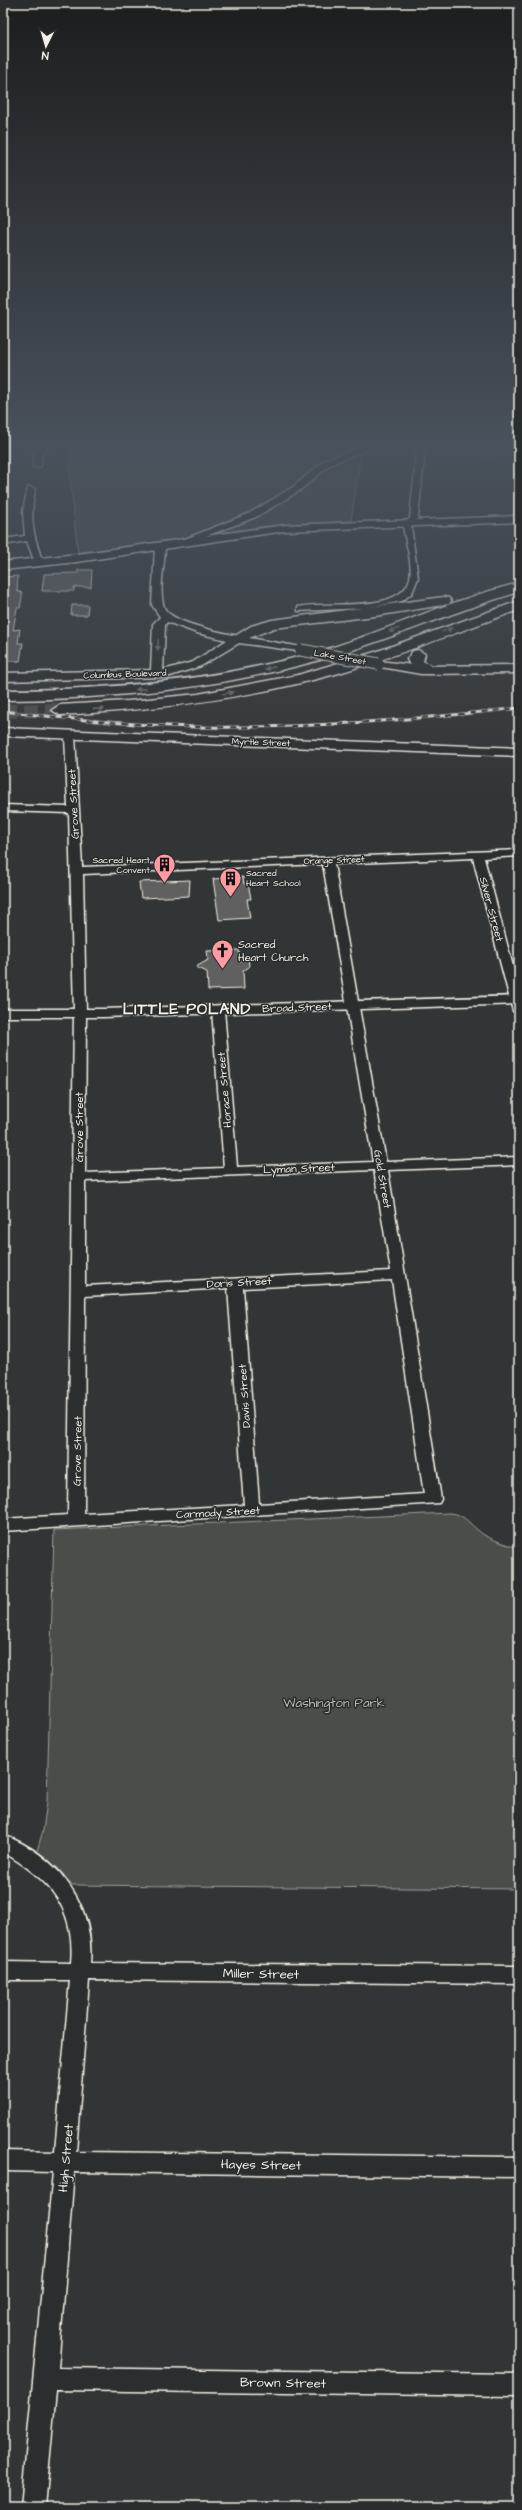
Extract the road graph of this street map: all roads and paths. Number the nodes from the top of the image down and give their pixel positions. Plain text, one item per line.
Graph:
1 (52, 561) edge
2 (160, 561) edge
3 (412, 561) edge
4 (39, 563) joint
5 (3, 566) edge
6 (519, 587) edge
7 (497, 594) junction
8 (519, 605) edge
9 (301, 609) dead end
10 (519, 615) edge
11 (165, 618) junction
12 (239, 638) junction
13 (418, 654) junction
14 (383, 665) junction
15 (519, 669) edge
16 (430, 670) junction
17 (157, 674) junction
18 (3, 677) edge
19 (3, 695) edge
20 (60, 710) tunnel mouth
21 (3, 732) edge
22 (70, 735) junction
23 (519, 752) edge
24 (3, 808) edge
25 (73, 810) junction
26 (519, 852) edge
27 (477, 854) junction
28 (328, 860) junction
29 (77, 871) junction
30 (518, 1004) edge
31 (354, 1005) junction
32 (218, 1010) junction
33 (3, 1013) edge
34 (80, 1013) junction
35 (519, 1161) edge
36 (381, 1165) junction
37 (231, 1171) junction
38 (79, 1177) junction
39 (399, 1275) junction
40 (235, 1282) junction
41 (80, 1291) junction
42 (432, 1499) joint
43 (252, 1510) junction
44 (76, 1520) junction
45 (3, 1525) edge
46 (3, 1843) edge
47 (3, 1971) edge
48 (80, 1971) junction
49 (519, 1975) edge
50 (3, 2160) edge
51 (65, 2162) junction
52 (519, 2167) edge
53 (47, 2379) junction
54 (519, 2385) edge
55 (33, 2507) edge

1 - 4 main road
2 - 11 street
3 - 9 street
4 - 5 main road
6 - 7 highway
7 - 12 highway
7 -> 19 highway
20 -> 8 highway
10 - 13 highway
11 - 12 street, Lake Street
11 -> 17 street
12 - 14 street, Lake Street, bridge
12 - 17 street, Columbus Boulevard
13 - 14 highway
13 - 16 highway
14 - 16 street, Lake Street
15 - 16 street, Lake Street
17 - 18 street, Columbus Boulevard
21 - 22 street, Myrtle Street
22 - 23 street, Myrtle Street
22 - 25 street, Grove Street
24 - 25 street
25 - 29 street, Grove Street
26 - 27 street, Orange Street
27 - 28 street, Orange Street
27 - 30 street, Silver Street
28 - 29 street, Orange Street
28 - 31 street, Gold Street
29 - 34 street, Grove Street
30 - 31 street, Broad Street
31 - 32 street, Broad Street
31 - 36 street, Gold Street
32 - 34 street, Broad Street
32 - 37 street, Horace Street
33 - 34 street, Broad Street
34 - 38 street, Grove Street
35 - 36 street, Lyman Street
36 - 37 street, Lyman Street
36 - 39 street, Gold Street
37 - 38 street, Lyman Street
38 - 41 street, Grove Street
39 - 40 street, Doris Street
39 - 42 street, Gold Street
40 - 41 street, Doris Street
40 - 43 street, Davis Street
41 - 44 street, Grove Street
42 - 43 street, Carmody Street
43 - 44 street, Carmody Street
44 - 45 street, Carmody Street
46 - 48 street, High Street
47 - 48 street, Miller Street
48 - 49 street, Miller Street
48 - 51 street, High Street
50 - 51 street, Hayes Street
51 - 52 street, Hayes Street
51 - 53 street, High Street
53 - 54 street, Brown Street
53 - 55 street, High Street

